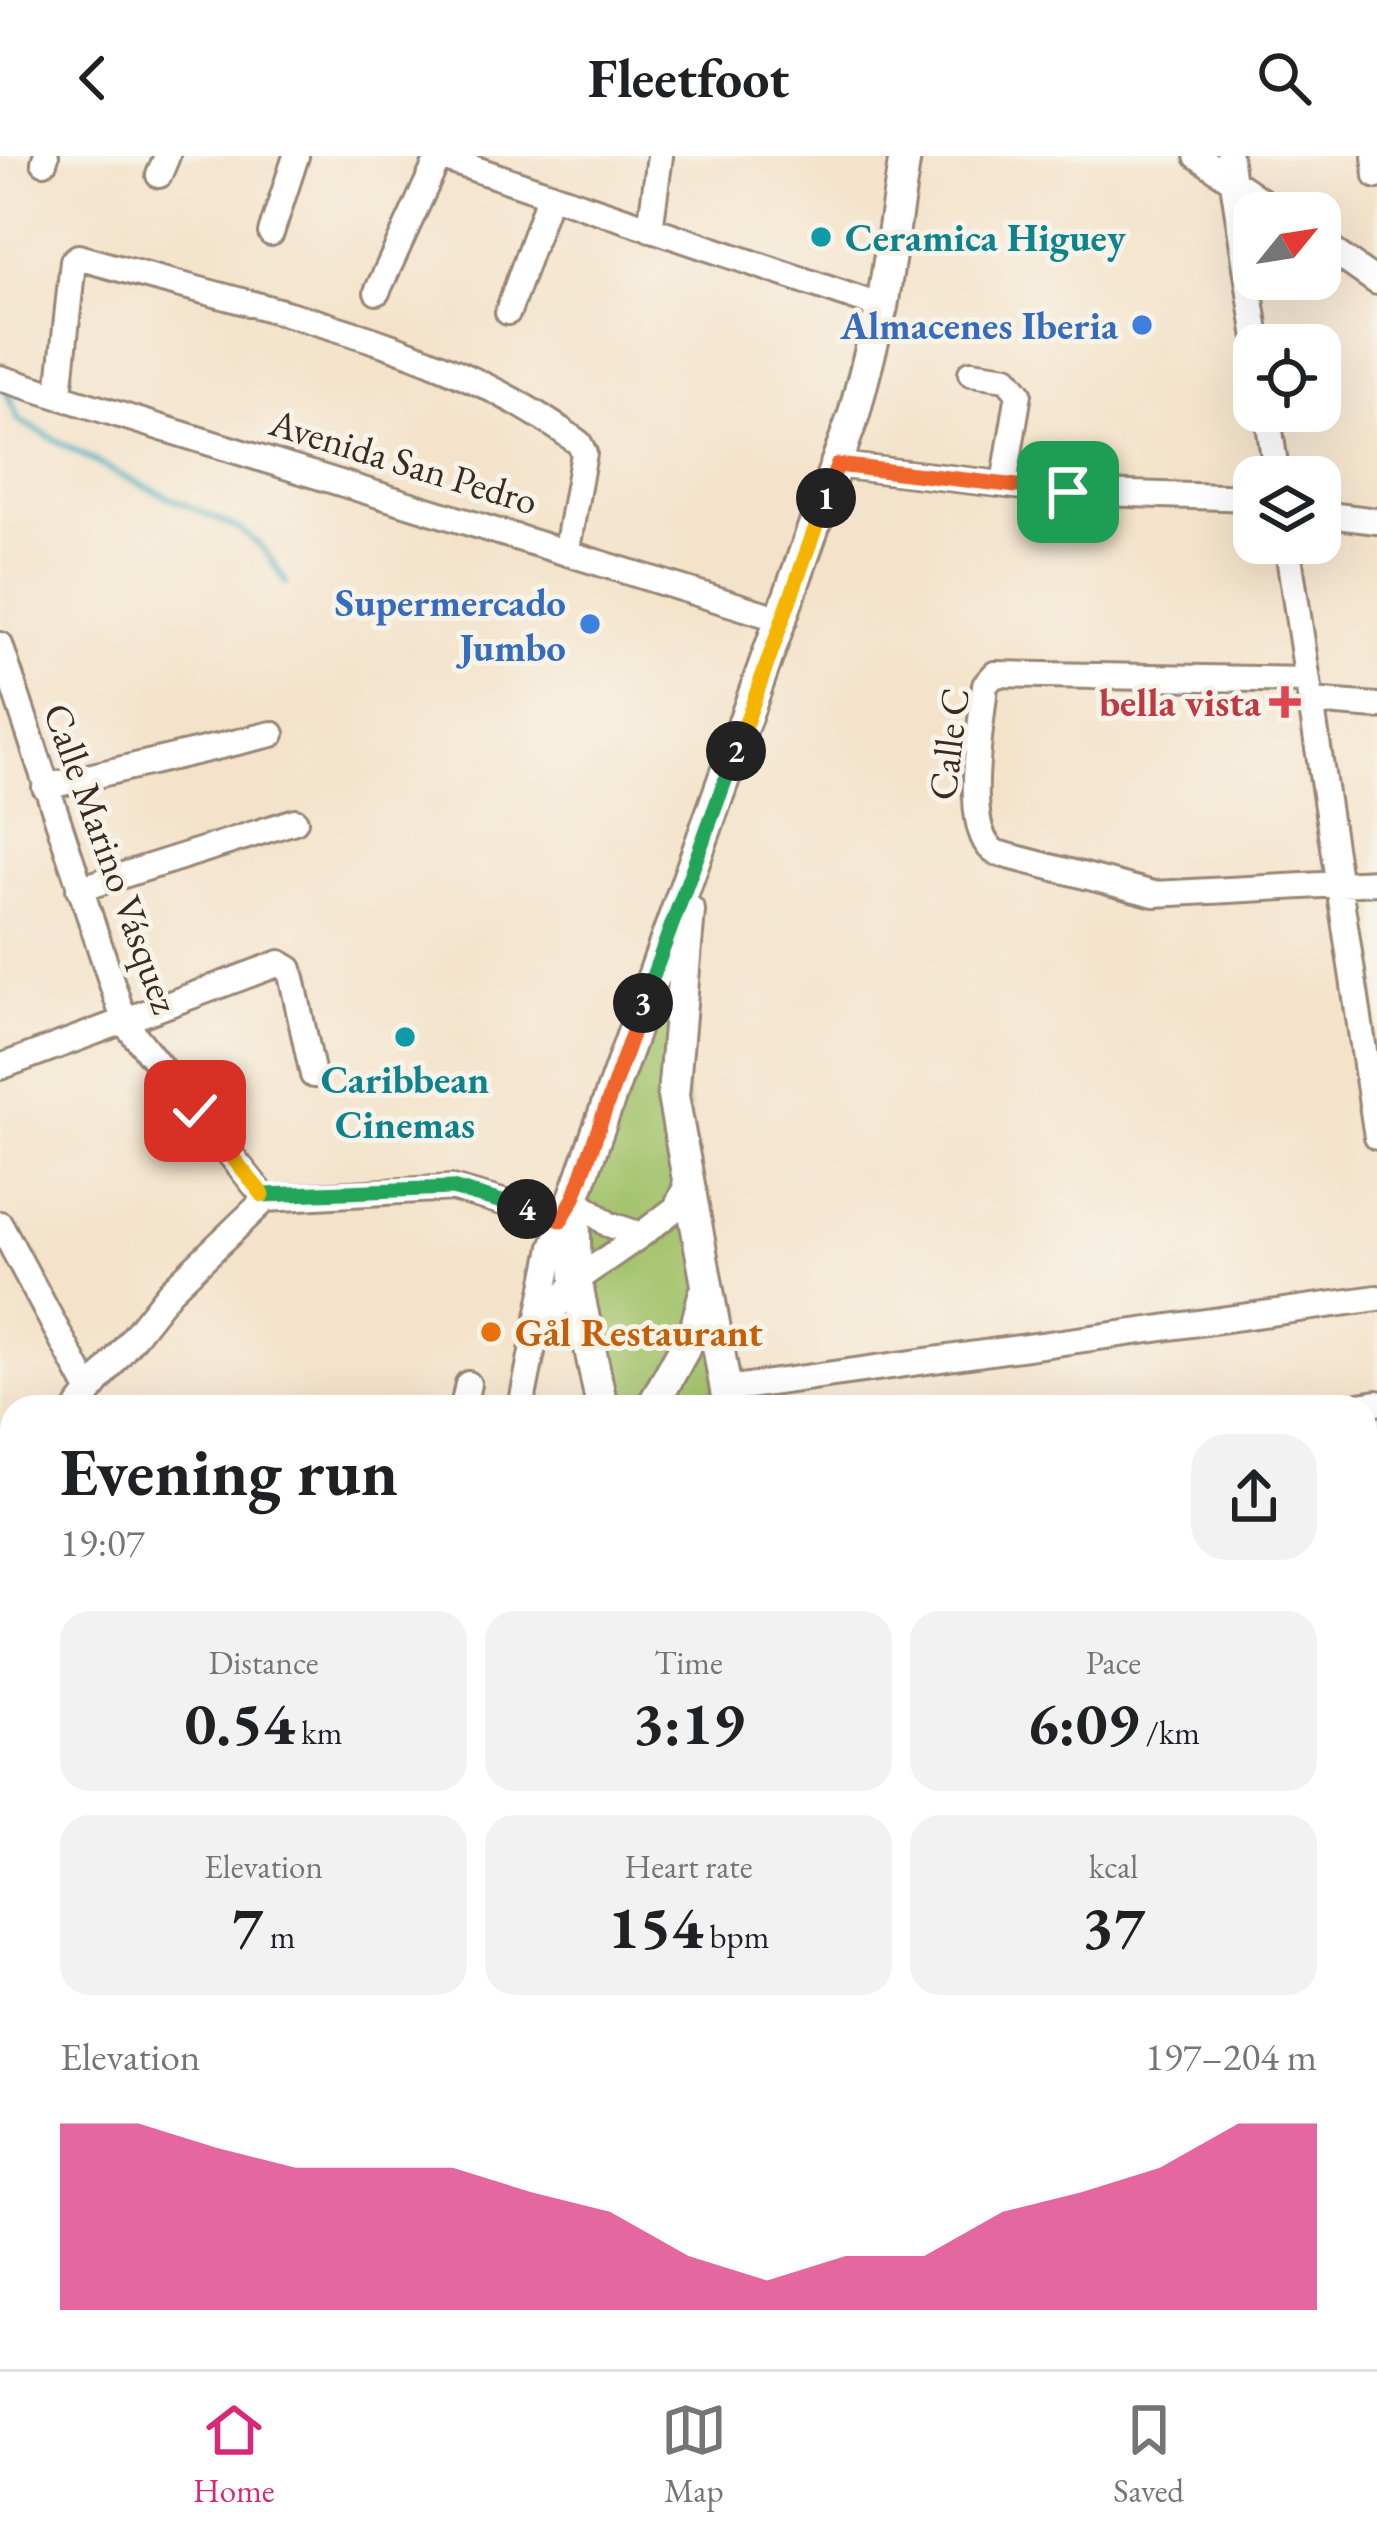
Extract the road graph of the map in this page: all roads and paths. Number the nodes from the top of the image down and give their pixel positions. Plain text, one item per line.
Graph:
1 (296, 156) edge
2 (438, 156) edge
3 (660, 156) edge
4 (904, 156) edge
5 (1197, 156) edge
6 (1375, 156) edge
7 (1232, 169) edge
8 (1377, 176) edge
9 (1257, 192) edge
10 (550, 194) junction
11 (650, 229) junction
12 (271, 233) dead end
13 (1341, 257) edge
14 (1377, 282) edge
15 (377, 292) dead end
16 (882, 307) junction
17 (508, 312) dead end
18 (1255, 324) edge
19 (970, 373) dead end
20 (8, 380) edge
21 (59, 394) junction
22 (837, 465) junction
23 (1004, 484) junction
24 (1233, 497) edge
25 (1341, 517) edge
26 (1377, 521) edge
27 (567, 549) junction
28 (1290, 564) edge
29 (784, 620) junction
30 (0, 645) edge
31 (1309, 690) junction
32 (1377, 706) edge
33 (272, 734) dead end
34 (45, 787) junction
35 (295, 821) dead end
36 (692, 869) junction
37 (1377, 882) edge
38 (1337, 884) junction
39 (79, 889) junction
40 (125, 1023) junction
41 (0, 1067) edge
42 (617, 1072) junction
43 (314, 1075) dead end
44 (673, 1096) junction
45 (1377, 1137) edge
46 (689, 1180) junction
47 (266, 1198) junction
48 (570, 1213) junction
49 (0, 1224) edge
50 (641, 1235) junction
51 (576, 1280) junction
52 (707, 1283) junction
53 (1377, 1298) edge
54 (533, 1350) junction
55 (82, 1395) edge
56 (87, 1395) edge
57 (524, 1395) edge
58 (600, 1395) edge
59 (659, 1395) edge
60 (727, 1395) edge
61 (747, 1395) edge

1 - 12 street
2 - 10 street
2 - 15 street
3 - 11 street
4 - 16 main road
5 - 7 street
6 - 8 street
7 - 9 street
7 - 18 street
10 - 11 street
10 - 17 street
11 - 16 street
13 - 14 street
16 - 22 main road
19 - 23 street
20 - 21 street, Avenida San Pedro
21 - 27 street, Avenida San Pedro
21 - 27 street
22 - 23 street
22 - 29 main road
23 - 24 street
25 - 26 street
27 - 29 street, Avenida San Pedro
28 - 31 street
29 - 36 main road
30 - 34 street, Calle Marino Vásquez
31 - 32 street, Calle C
31 - 38 street
31 - 38 street, Calle C
33 - 34 street
34 - 39 street, Calle Marino Vásquez
35 - 39 street
36 - 42 main road
36 - 44 main road
37 - 38 street
38 - 45 street
39 - 40 street, Calle Marino Vásquez
40 - 41 street
40 - 43 street
40 - 47 street, Calle Marino Vásquez
42 - 44 main road
42 - 48 main road
44 - 46 main road
46 - 50 street
46 - 52 main road
47 - 48 street
47 - 56 street
48 - 50 street
48 - 51 main road
48 - 54 street
49 - 55 street
50 - 51 street
51 - 54 street
51 - 58 main road
52 - 59 main road
52 - 60 main road
53 - 61 street
54 - 57 street

